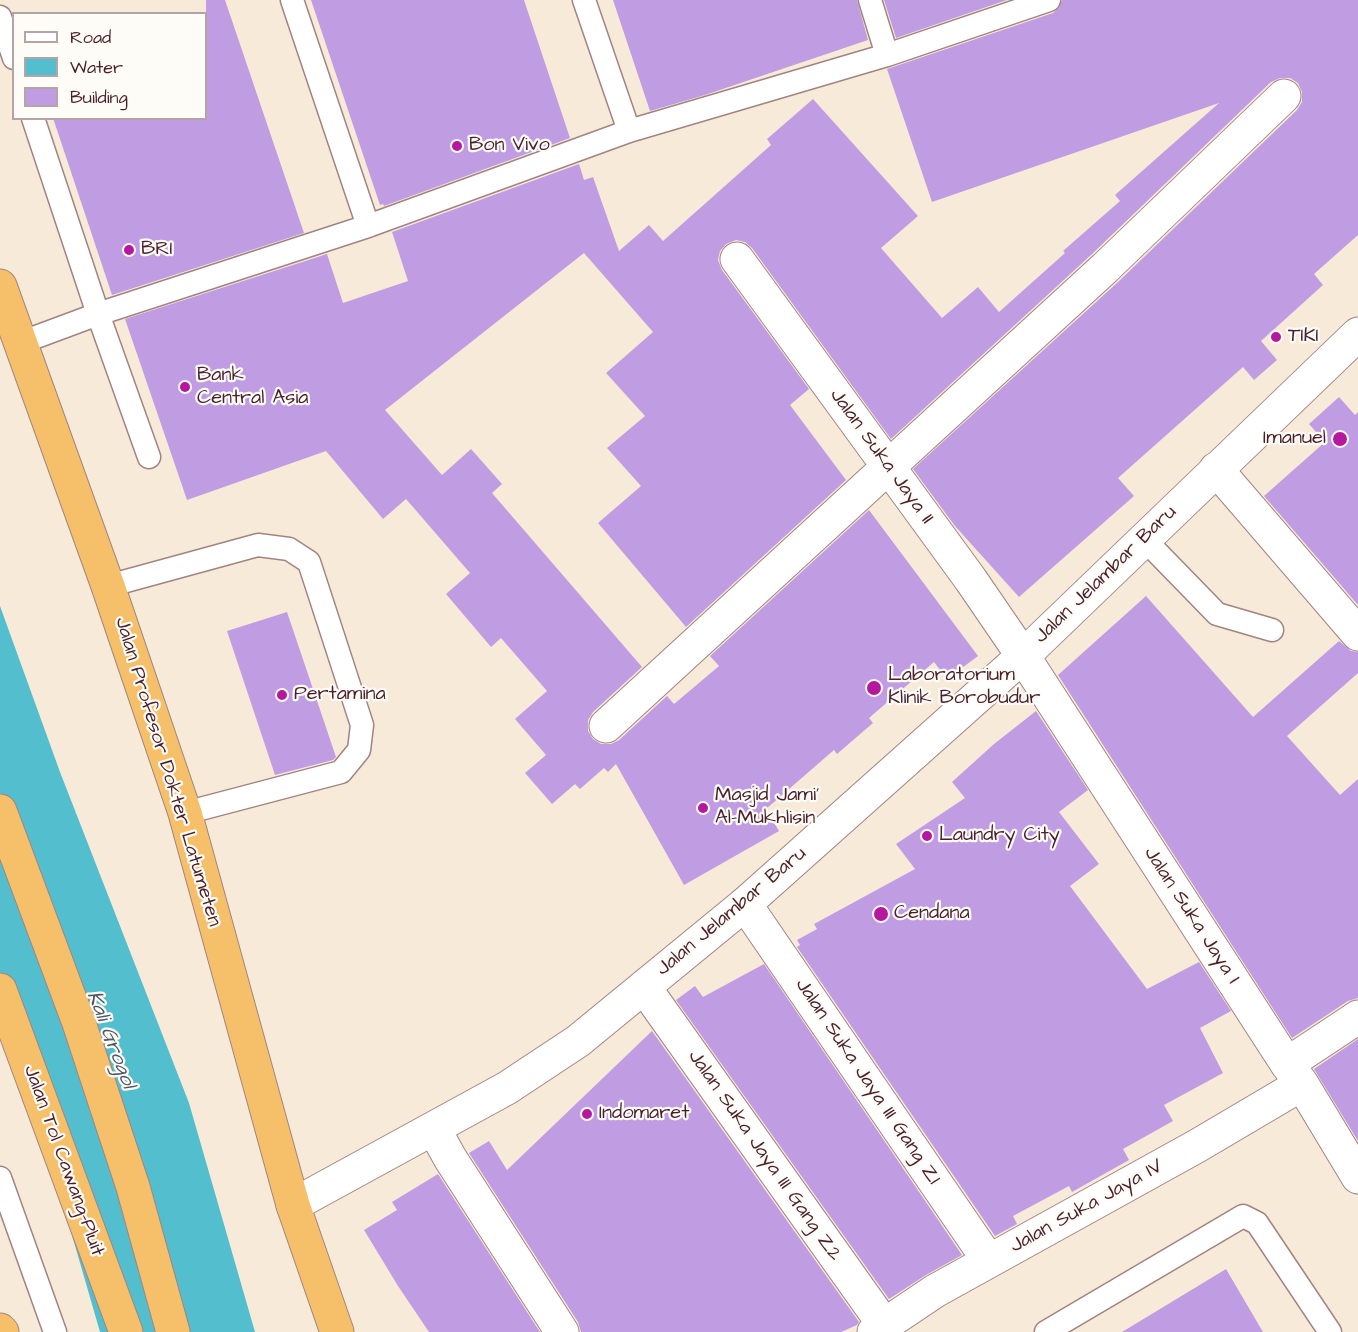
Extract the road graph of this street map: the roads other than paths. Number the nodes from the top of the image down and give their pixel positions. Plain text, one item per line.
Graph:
1 (291, 0) edge
2 (584, 0) edge
3 (870, 0) edge
4 (1049, 0) edge
5 (0, 17) edge
6 (12, 52) edge
7 (887, 55) junction
8 (1284, 96) dead end
9 (34, 120) edge
10 (629, 131) junction
11 (368, 226) junction
12 (737, 259) dead end
13 (0, 286) edge
14 (98, 314) junction
15 (1358, 334) edge
16 (20, 343) junction
17 (149, 457) dead end
18 (887, 466) junction
19 (1216, 469) junction
20 (1144, 539) junction
21 (108, 586) junction
22 (1272, 630) dead end
23 (1358, 634) edge
24 (1023, 656) junction
25 (606, 726) dead end
26 (0, 811) edge
27 (184, 813) junction
28 (745, 904) junction
29 (644, 987) junction
30 (0, 990) edge
31 (1358, 1017) edge
32 (1295, 1074) junction
33 (434, 1129) junction
34 (1358, 1177) edge
35 (0, 1178) edge
36 (294, 1204) junction
37 (989, 1261) junction
38 (0, 1310) edge
39 (880, 1329) edge
40 (8, 1332) edge
41 (55, 1332) edge
42 (126, 1332) edge
43 (173, 1332) edge
44 (337, 1332) edge
45 (562, 1332) edge
46 (1046, 1332) edge
47 (1330, 1332) edge

1 - 11 lane
2 - 10 lane
3 - 7 lane
4 - 7 lane
5 - 6 lane
7 - 10 lane
8 - 18 street
9 - 14 lane
10 - 11 lane
11 - 14 lane
12 - 18 street, Jalan Suka Jaya II
13 - 16 highway, Jalan Profesor Dokter Latumeten
14 - 16 lane
14 - 17 lane
15 - 19 street, Jalan Jelambar Baru
16 - 21 highway, Jalan Profesor Dokter Latumeten
18 - 24 street, Jalan Suka Jaya II
18 - 25 street
19 - 20 street, Jalan Jelambar Baru
19 - 23 street
20 - 22 lane
20 - 24 street, Jalan Jelambar Baru
21 - 27 highway, Jalan Profesor Dokter Latumeten
21 - 27 lane
24 - 28 street, Jalan Jelambar Baru
24 - 32 street, Jalan Suka Jaya I
26 - 43 highway
27 - 36 highway, Jalan Profesor Dokter Latumeten
28 - 29 street, Jalan Jelambar Baru
28 - 37 street, Jalan Suka Jaya III Gang Z1
29 - 33 street, Jalan Jelambar Baru
29 - 39 street, Jalan Suka Jaya III Gang Z2
30 - 42 highway, Jalan Tol Cawang–Pluit
31 - 32 street, Jalan Suka Jaya IV
32 - 34 street, Jalan Suka Jaya I
32 - 37 street, Jalan Suka Jaya IV
33 - 36 street, Jalan Jelambar Baru
33 - 45 street
35 - 41 lane
36 - 44 highway, Jalan Profesor Dokter Latumeten
37 - 39 street, Jalan Suka Jaya IV
38 - 40 highway
46 - 47 lane

